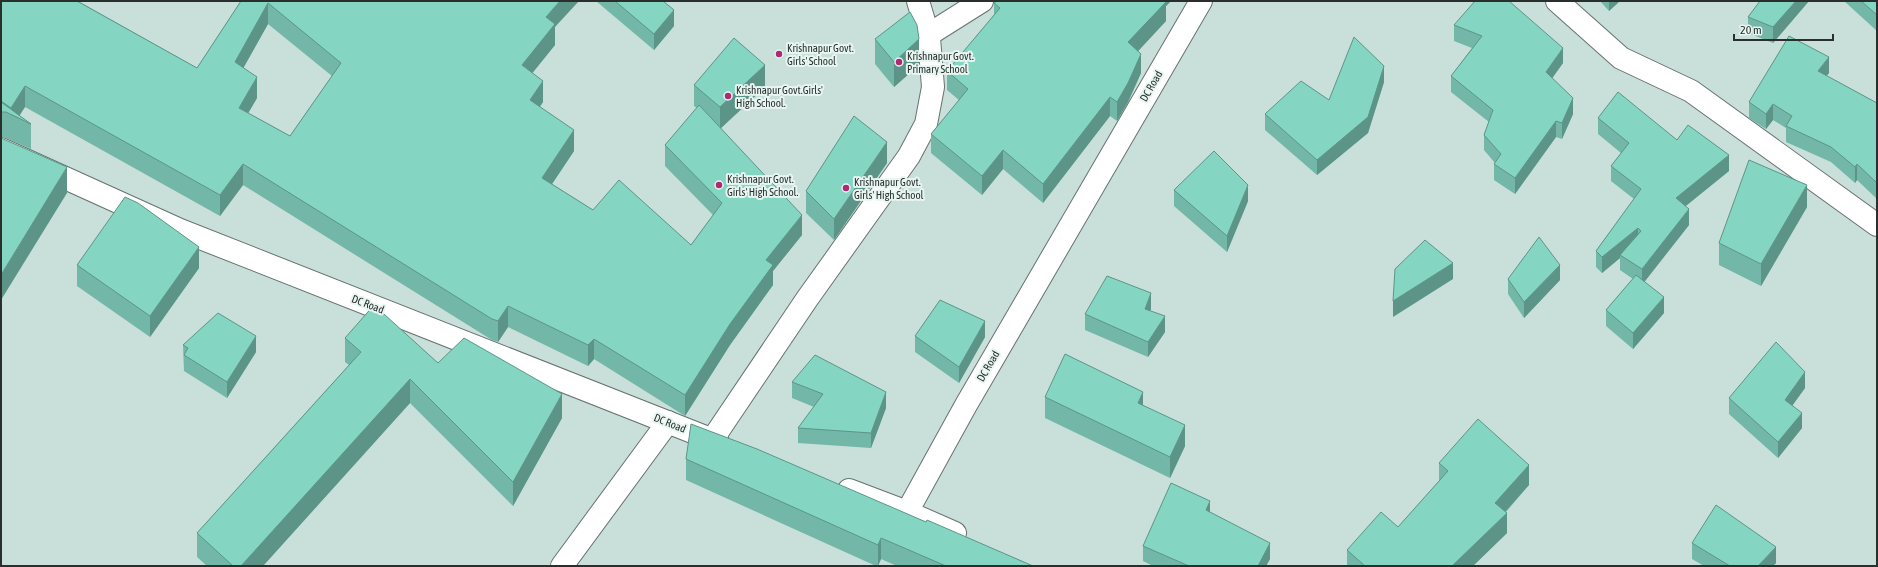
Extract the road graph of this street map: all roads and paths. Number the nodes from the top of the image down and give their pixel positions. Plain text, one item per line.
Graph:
1 (918, 1) edge
2 (982, 1) edge
3 (1201, 1) edge
4 (1557, 1) edge
5 (928, 36) junction
6 (1, 149) edge
7 (1877, 225) edge
8 (668, 422) junction
9 (712, 440) junction
10 (734, 448) edge
11 (828, 482) edge
12 (907, 512) junction
13 (973, 540) edge
14 (562, 566) edge

1 - 5 street
2 - 5 street
3 - 12 street, DC Road
4 - 7 street
5 - 9 street
6 - 8 street, DC Road
8 - 9 street, DC Road
8 - 14 street
9 - 10 street, DC Road
11 - 12 street
12 - 13 street

